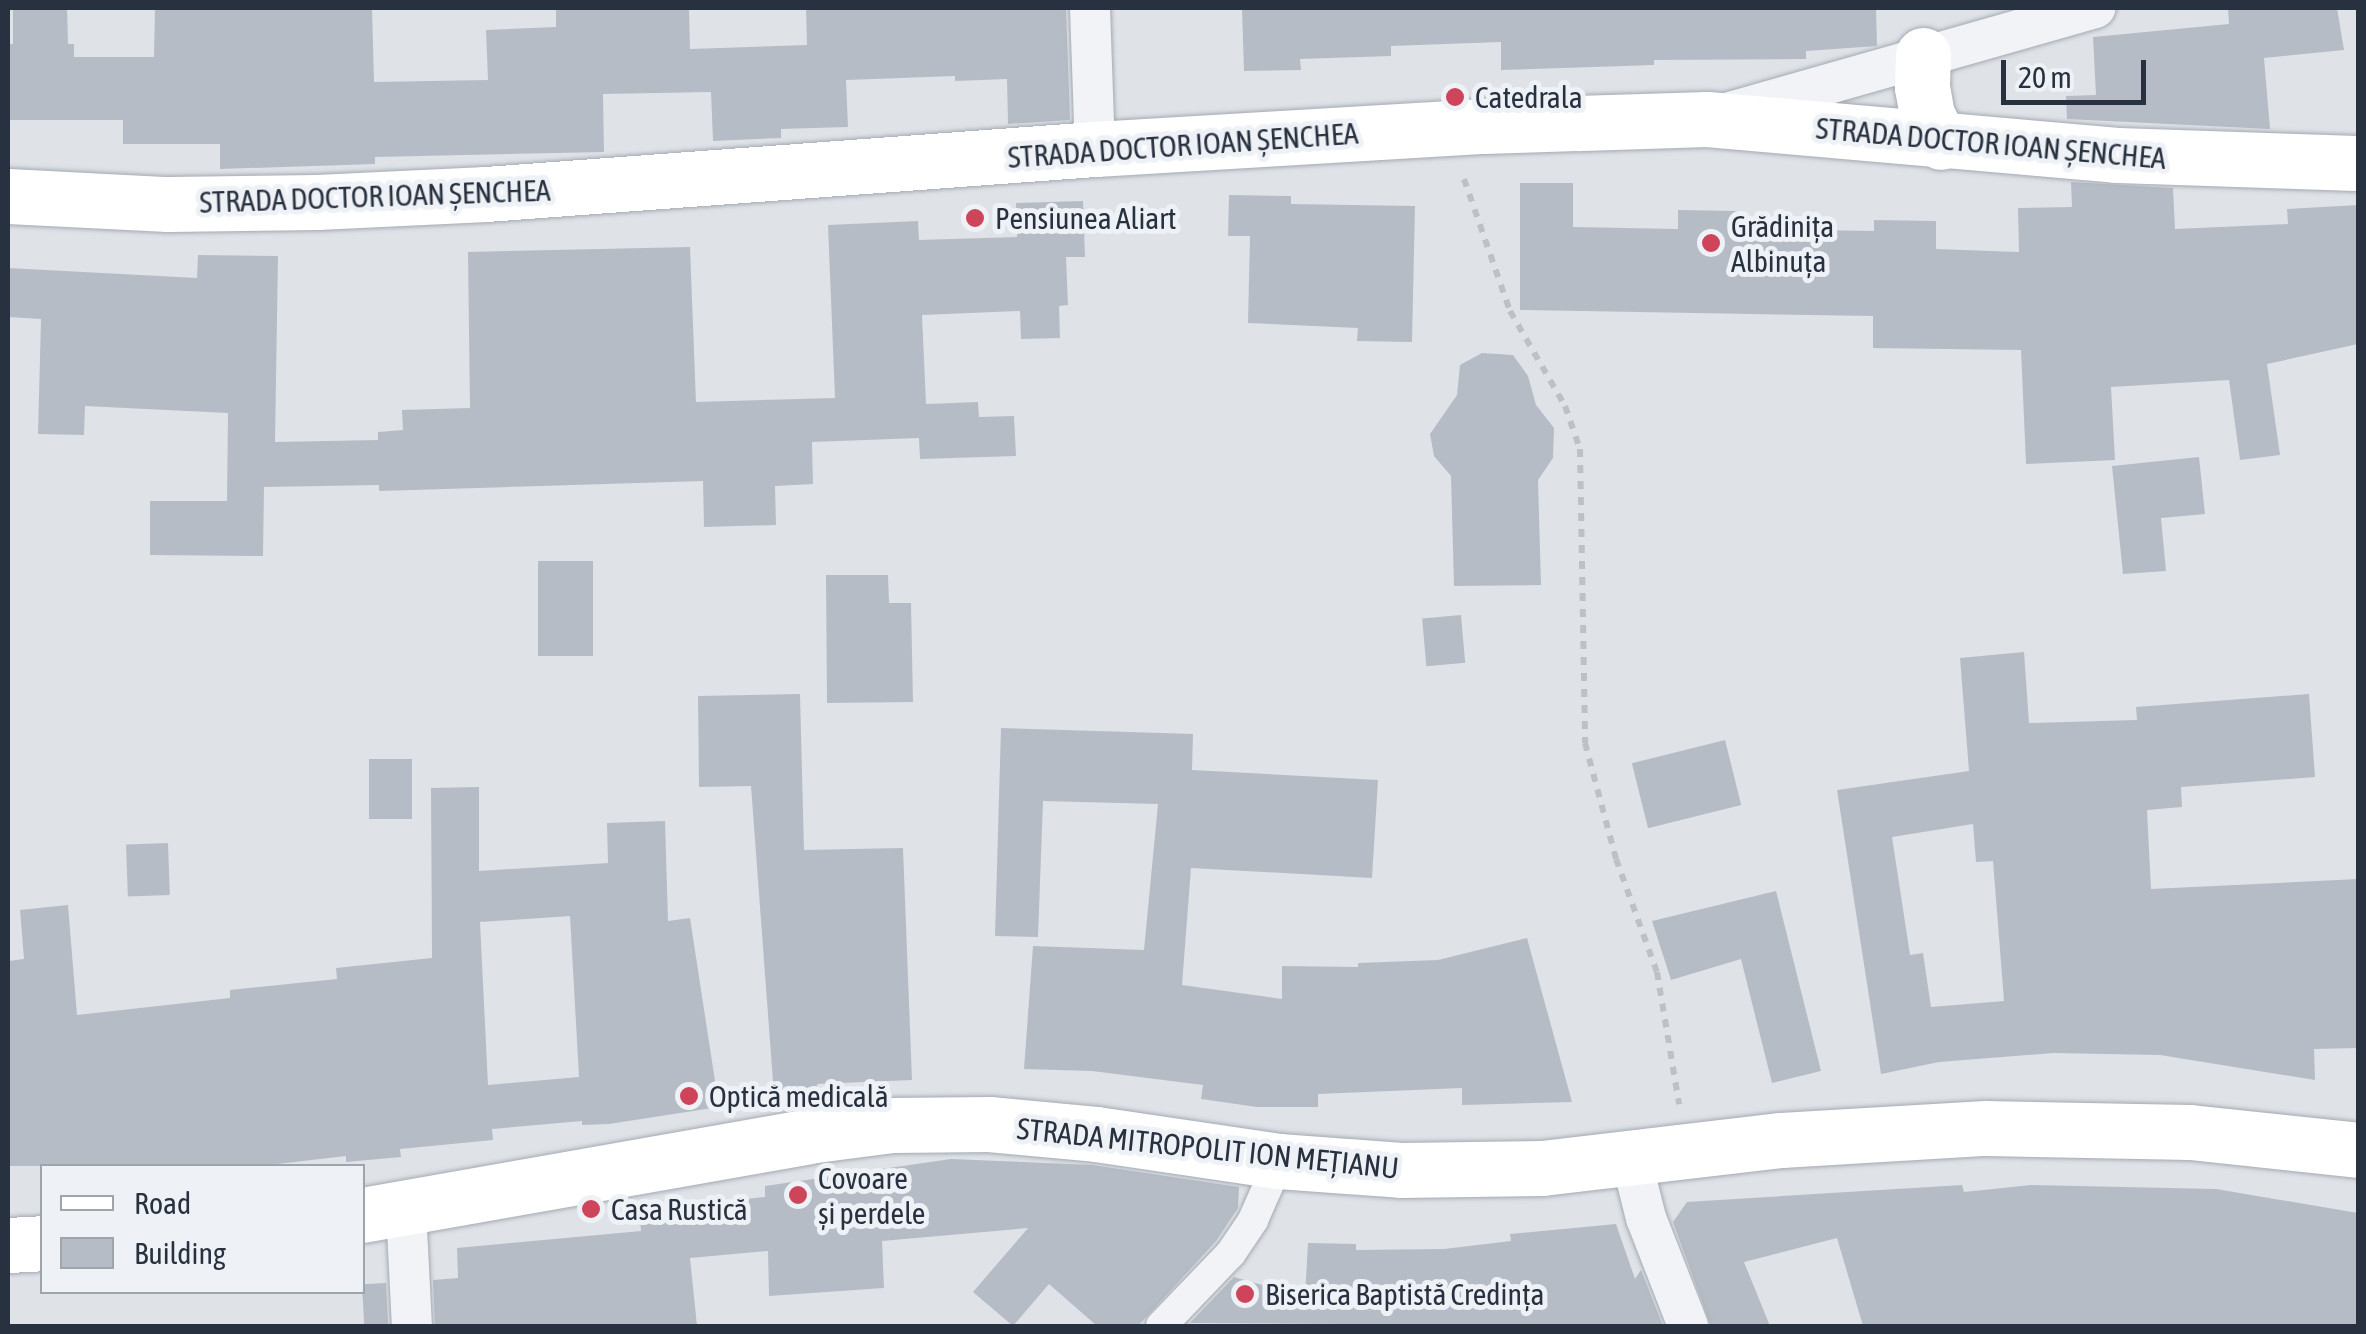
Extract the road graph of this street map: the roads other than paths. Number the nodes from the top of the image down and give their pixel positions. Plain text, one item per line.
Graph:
1 (1090, 8) edge
2 (2096, 8) edge
3 (1923, 56) junction
4 (1708, 119) junction
5 (1941, 142) junction
6 (1094, 149) junction
7 (2358, 164) edge
8 (8, 196) edge
9 (2358, 1150) edge
10 (1630, 1158) junction
11 (1279, 1161) junction
12 (384, 1212) edge
13 (40, 1243) edge
14 (8, 1245) edge
15 (412, 1326) edge
16 (1161, 1326) edge
17 (1688, 1326) edge

1 - 6 street
2 - 3 street
3 - 4 street
3 - 5 main road
4 - 5 main road, STRADA DOCTOR IOAN ȘENCHEA
4 - 6 main road, STRADA DOCTOR IOAN ȘENCHEA
5 - 7 main road, STRADA DOCTOR IOAN ȘENCHEA
6 - 8 main road, STRADA DOCTOR IOAN ȘENCHEA
9 - 10 main road, STRADA MITROPOLIT ION MEȚIANU
10 - 11 main road, STRADA MITROPOLIT ION MEȚIANU
10 - 17 street
11 - 12 main road, STRADA MITROPOLIT ION MEȚIANU
11 - 16 street
12 - 15 street
13 - 14 main road

